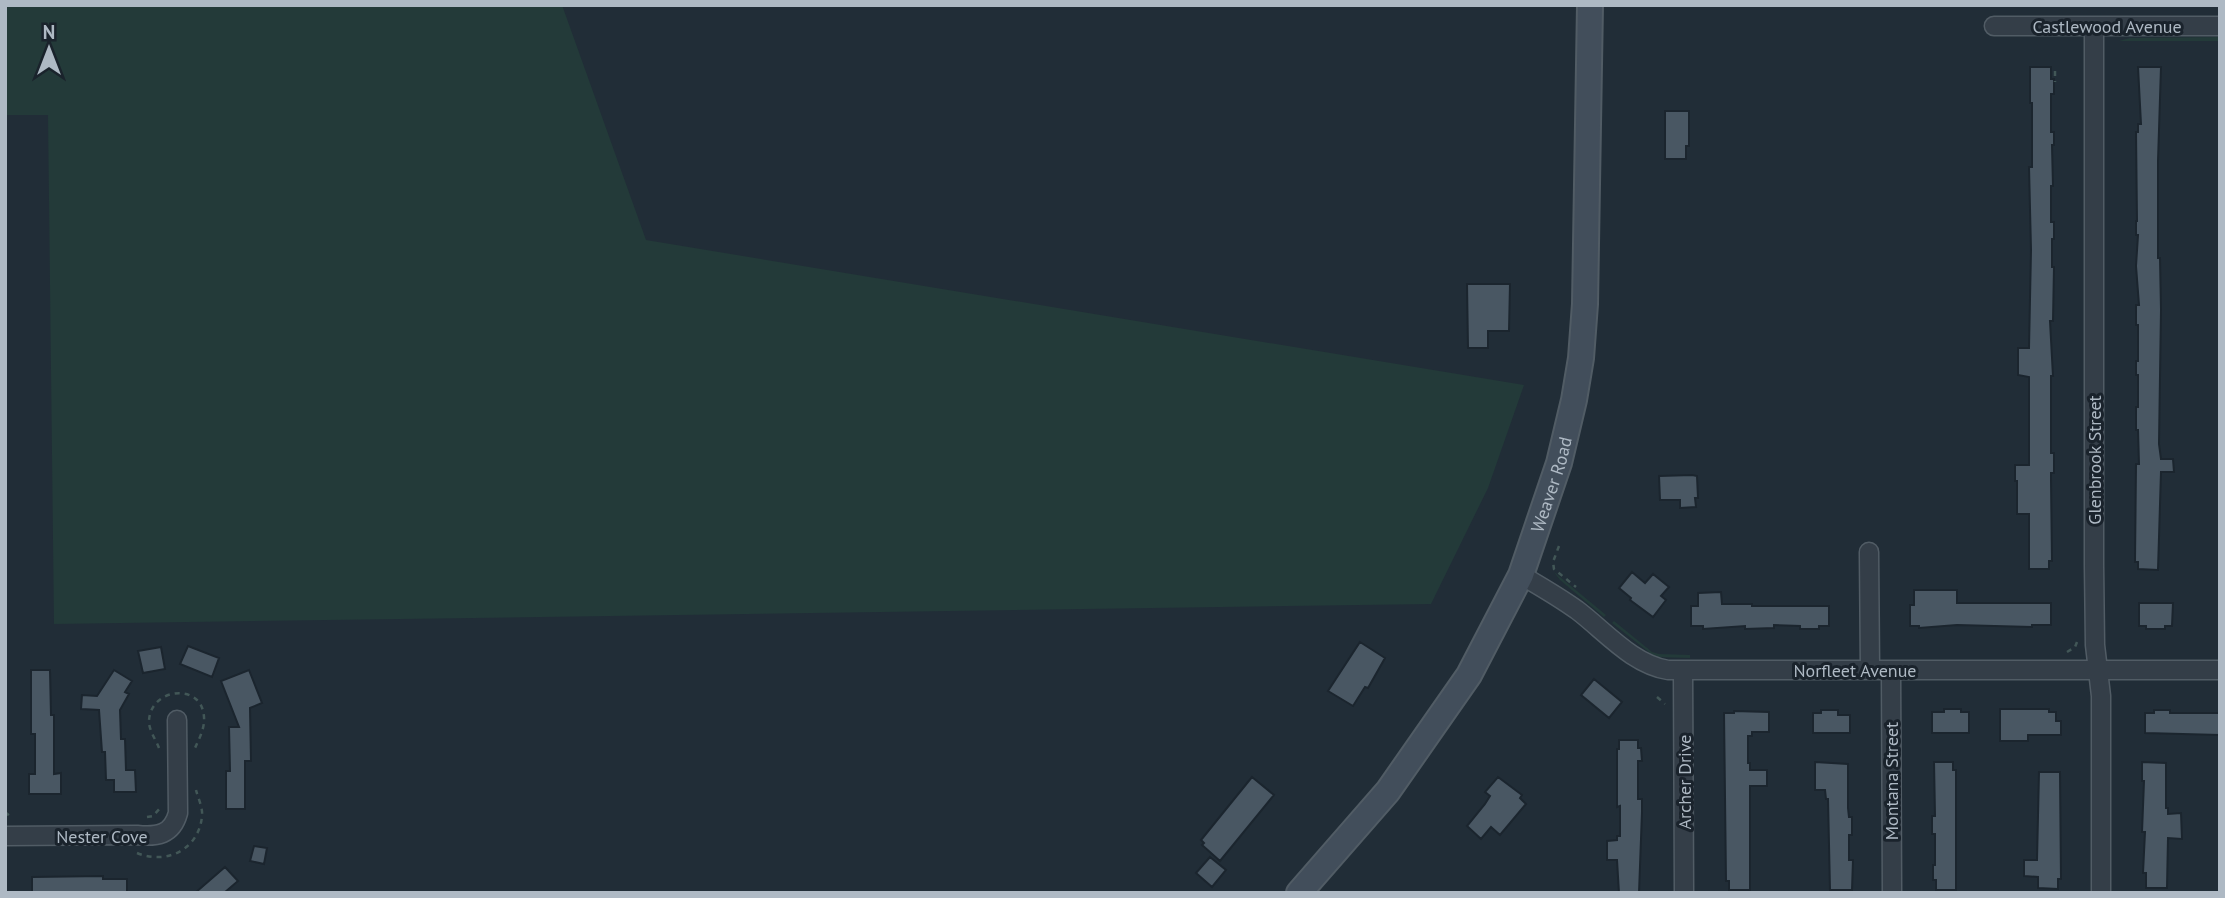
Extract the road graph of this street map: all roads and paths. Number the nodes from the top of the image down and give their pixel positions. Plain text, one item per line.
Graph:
1 (1590, 5) edge
2 (1994, 26) dead end
3 (2094, 26) junction
4 (2220, 26) edge
5 (2055, 71) dead end
6 (2055, 82) dead end
7 (1559, 546) dead end
8 (1870, 552) dead end
9 (1521, 575) junction
10 (1578, 589) dead end
11 (2098, 669) junction
12 (1870, 670) junction
13 (1891, 670) junction
14 (2220, 670) edge
15 (1683, 671) junction
16 (177, 720) dead end
17 (195, 748) dead end
18 (160, 758) dead end
19 (194, 783) dead end
20 (161, 798) dead end
21 (5, 812) edge
22 (148, 817) dead end
23 (14, 819) dead end
24 (5, 836) edge
25 (134, 851) dead end
26 (1299, 893) edge
27 (1684, 893) edge
28 (1892, 893) edge
29 (2101, 893) edge

1 - 9 main road, Weaver Road
2 - 3 street, Castlewood Avenue
3 - 4 street, Castlewood Avenue
3 - 11 street, Glenbrook Street
5 - 6 path
7 - 10 path
8 - 12 street
9 - 15 street, Norfleet Avenue
9 - 26 main road, Weaver Road
11 - 13 street, Norfleet Avenue
11 - 14 street, Norfleet Avenue
11 - 29 street, Glenbrook Street
12 - 13 street, Norfleet Avenue
12 - 15 street, Norfleet Avenue
13 - 28 street, Montana Street
15 - 27 street, Archer Drive
16 - 24 street, Nester Cove
17 - 18 path
19 - 25 path
20 - 22 path
21 - 23 path

